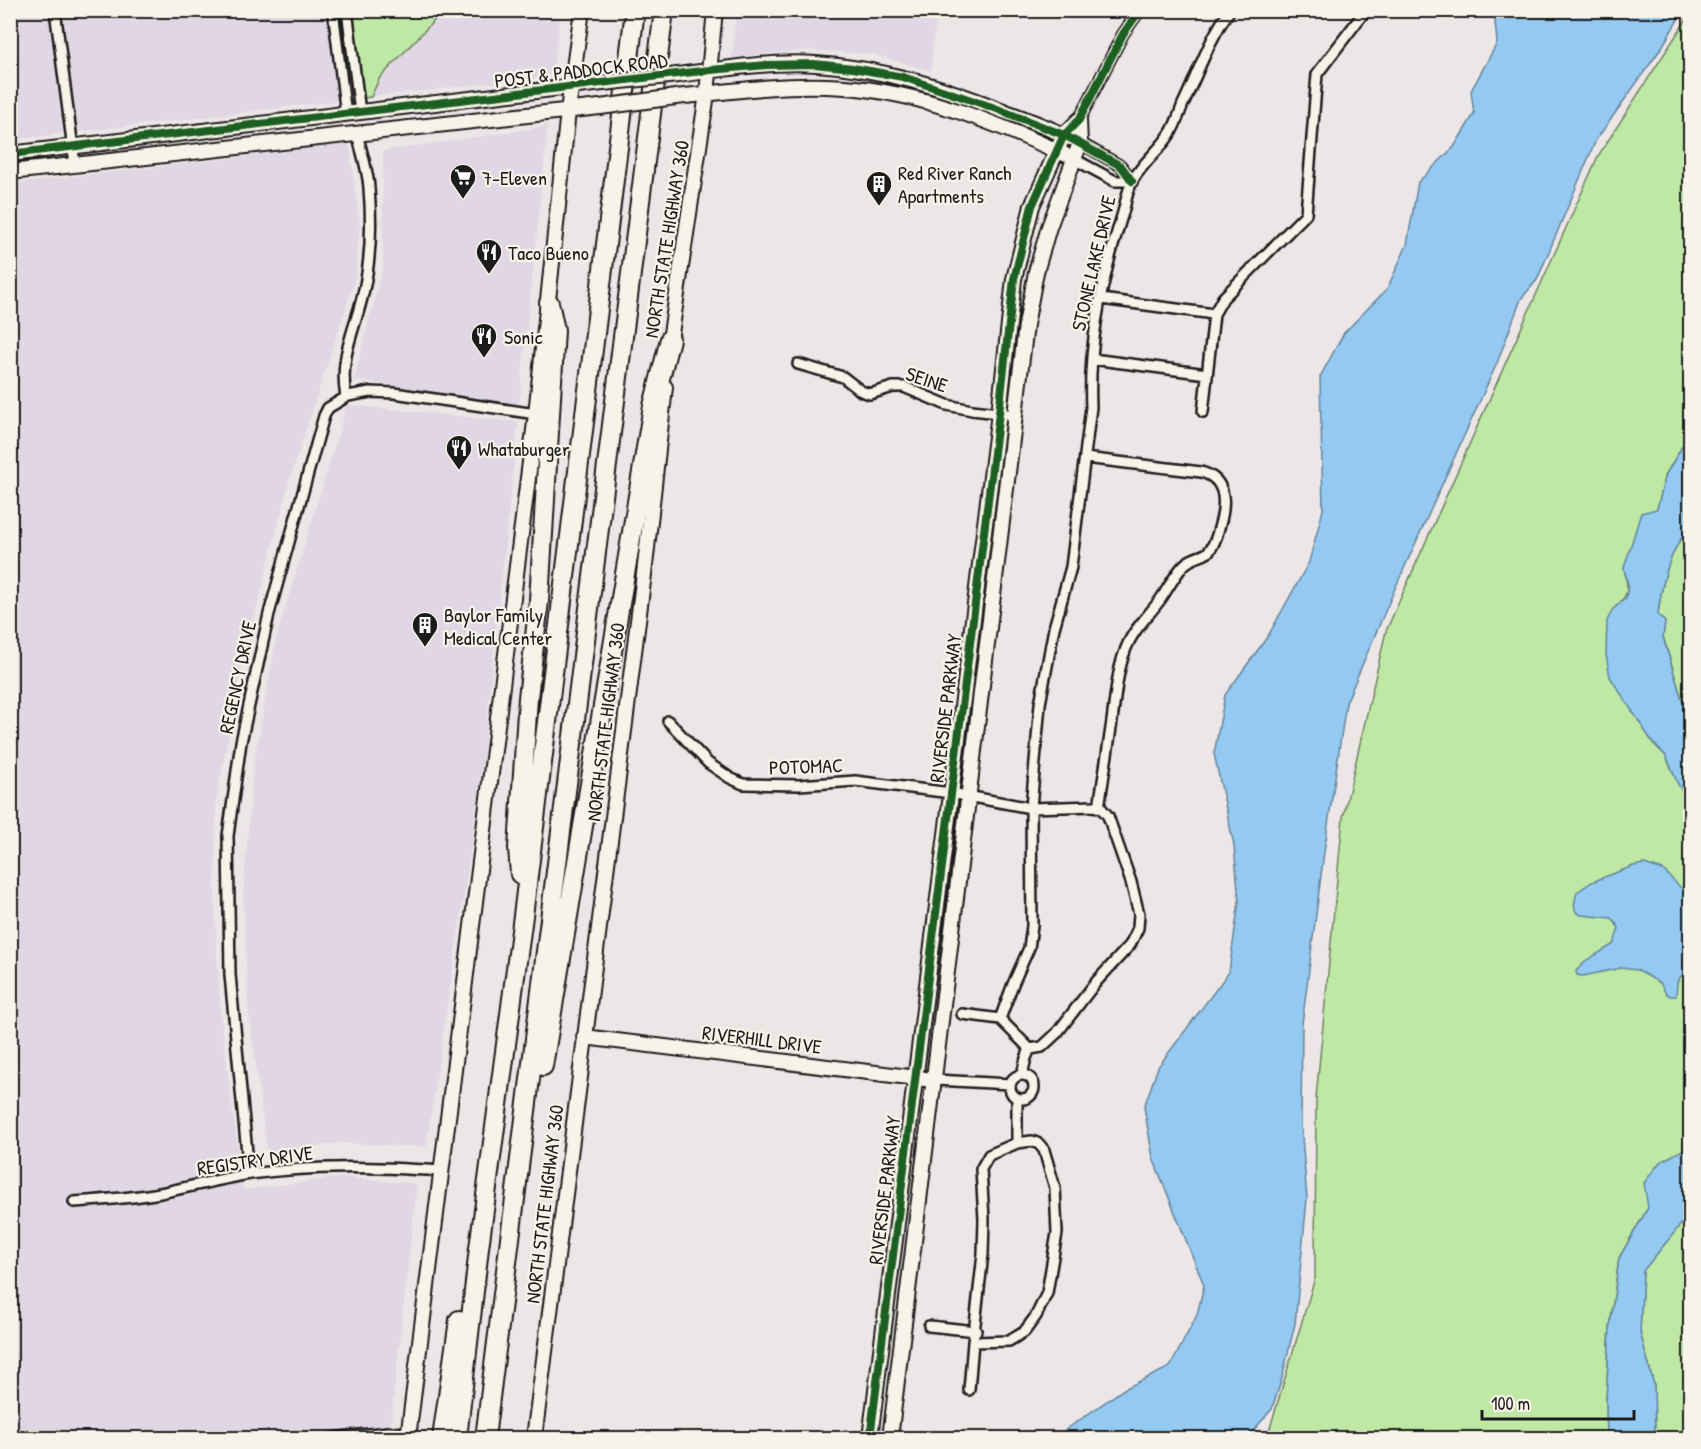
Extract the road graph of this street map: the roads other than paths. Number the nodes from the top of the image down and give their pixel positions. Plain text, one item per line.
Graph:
1 (55, 10) edge
2 (333, 10) edge
3 (346, 10) edge
4 (582, 10) edge
5 (635, 10) edge
6 (664, 10) edge
7 (675, 10) edge
8 (715, 10) edge
9 (1140, 10) edge
10 (1230, 10) edge
11 (1366, 10) edge
12 (658, 55) junction
13 (710, 70) junction
14 (890, 75) junction
15 (571, 87) junction
16 (707, 94) junction
17 (891, 94) junction
18 (568, 111) junction
19 (360, 112) junction
20 (346, 115) junction
21 (1079, 120) junction
22 (357, 133) junction
23 (1064, 135) junction
24 (1080, 143) junction
25 (73, 147) junction
26 (1058, 151) junction
27 (10, 154) edge
28 (1074, 159) junction
29 (75, 164) junction
30 (10, 172) edge
31 (1132, 181) junction
32 (1101, 298) junction
33 (549, 303) junction
34 (1214, 314) junction
35 (670, 339) junction
36 (1092, 359) junction
37 (798, 364) dead end
38 (1207, 374) junction
39 (346, 397) junction
40 (1203, 412) dead end
41 (999, 413) junction
42 (536, 414) junction
43 (1016, 415) junction
44 (1085, 458) junction
45 (668, 721) dead end
46 (951, 792) junction
47 (969, 796) junction
48 (1031, 808) junction
49 (1100, 808) junction
50 (523, 916) junction
51 (962, 1014) dead end
52 (1000, 1019) junction
53 (584, 1036) junction
54 (1030, 1049) junction
55 (1022, 1075) junction
56 (915, 1077) junction
57 (935, 1080) junction
58 (1010, 1084) junction
59 (1017, 1099) junction
60 (1017, 1143) junction
61 (519, 1156) junction
62 (441, 1171) junction
63 (249, 1174) junction
64 (74, 1202) dead end
65 (479, 1248) junction
66 (505, 1275) junction
67 (929, 1326) dead end
68 (976, 1331) junction
69 (973, 1342) junction
70 (969, 1390) dead end
71 (408, 1436) edge
72 (331, 1438) edge
73 (442, 1438) edge
74 (457, 1438) edge
75 (485, 1438) edge
76 (497, 1438) edge
77 (534, 1438) edge
78 (870, 1438) edge
79 (890, 1438) edge

1 - 25 street
2 - 20 street
3 - 19 street
4 - 15 street
5 - 50 highway
6 - 12 highway
7 - 12 highway
8 - 13 street, NORTH STATE HIGHWAY 360
9 - 21 street, RIVERSIDE PARKWAY
10 - 31 street, STONE LAKE DRIVE
11 - 34 street
12 - 61 highway
13 - 14 street, POST & PADDOCK ROAD
13 - 15 street, POST & PADDOCK ROAD, bridge
13 - 16 street, NORTH STATE HIGHWAY 360
14 - 17 street
14 - 23 street, POST & PADDOCK ROAD
15 - 18 street
15 - 19 street, POST & PADDOCK ROAD
16 - 17 street, POST & PADDOCK ROAD
16 - 18 street, POST & PADDOCK ROAD, bridge
16 - 35 street, NORTH STATE HIGHWAY 360
17 - 26 street, POST & PADDOCK ROAD
18 - 22 street, POST & PADDOCK ROAD
18 - 33 street
19 - 20 street, POST & PADDOCK ROAD
19 - 22 street
20 - 22 street
20 - 25 street, POST & PADDOCK ROAD
21 - 23 street, RIVERSIDE PARKWAY
21 - 24 street, RIVERSIDE PARKWAY
22 - 29 street, POST & PADDOCK ROAD
22 - 39 street
23 - 24 street, POST & PADDOCK ROAD
23 - 26 street, RIVERSIDE PARKWAY
24 - 28 street, RIVERSIDE PARKWAY
24 - 31 street, POST & PADDOCK ROAD
25 - 27 street, POST & PADDOCK ROAD
25 - 29 street
26 - 28 street, POST & PADDOCK ROAD
26 - 41 street, RIVERSIDE PARKWAY
28 - 31 street, POST & PADDOCK ROAD
28 - 43 street, RIVERSIDE PARKWAY
29 - 30 street, POST & PADDOCK ROAD
31 - 32 street, STONE LAKE DRIVE
32 - 34 street
32 - 36 street, STONE LAKE DRIVE
33 - 42 street
33 - 50 highway
34 - 38 street
35 - 53 street, NORTH STATE HIGHWAY 360
35 - 61 highway
36 - 38 street
36 - 44 street, STONE LAKE DRIVE
37 - 41 street, SEINE
38 - 40 street
39 - 42 street
39 - 63 street, REGENCY DRIVE
41 - 43 street, SEINE
41 - 46 street, RIVERSIDE PARKWAY
42 - 62 street
43 - 47 street, RIVERSIDE PARKWAY
44 - 48 street, STONE LAKE DRIVE
44 - 49 street
45 - 46 street, POTOMAC
46 - 47 street, POTOMAC
46 - 56 street, RIVERSIDE PARKWAY
47 - 48 street, POTOMAC
47 - 57 street, RIVERSIDE PARKWAY
48 - 49 street, POTOMAC
48 - 52 street, STONE LAKE DRIVE
49 - 54 street
50 - 65 highway
51 - 52 street
52 - 54 street
53 - 56 street, RIVERHILL DRIVE
53 - 77 street, NORTH STATE HIGHWAY 360
54 - 55 street
55 - 58 street
55 - 59 street
56 - 57 street, RIVERHILL DRIVE
56 - 78 street, RIVERSIDE PARKWAY
57 - 58 street
57 - 79 street, RIVERSIDE PARKWAY
58 - 59 street
59 - 60 street
60 - 68 street
60 - 69 street
61 - 66 highway
62 - 63 street, REGISTRY DRIVE
62 - 71 street
63 - 64 street, REGISTRY DRIVE
65 - 73 highway
65 - 74 highway
66 - 75 highway
66 - 76 highway
67 - 68 street
68 - 69 street
69 - 70 street
71 - 72 street

